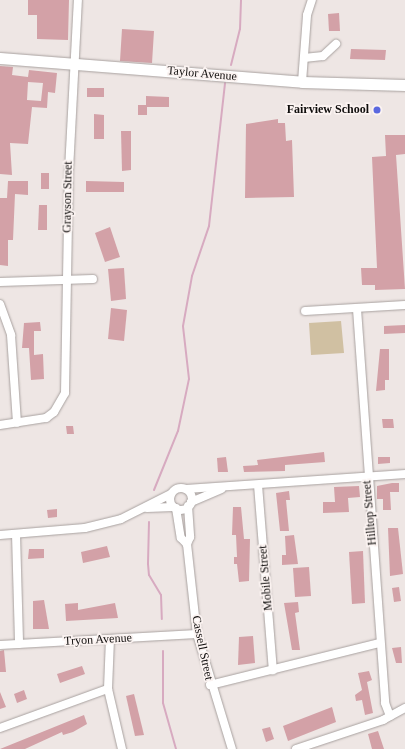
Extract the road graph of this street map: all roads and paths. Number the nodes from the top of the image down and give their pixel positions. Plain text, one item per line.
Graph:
1 (78, 0) edge
2 (312, 0) edge
3 (336, 44) dead end
4 (0, 58) edge
5 (304, 58) junction
6 (73, 63) junction
7 (302, 82) junction
8 (405, 85) edge
9 (93, 278) dead end
10 (66, 279) junction
11 (0, 282) edge
12 (0, 304) edge
13 (405, 305) edge
14 (357, 309) junction
15 (305, 311) dead end
16 (17, 423) junction
17 (0, 425) edge
18 (405, 474) edge
19 (367, 477) junction
20 (258, 485) junction
21 (186, 489) junction
22 (221, 489) junction
23 (171, 494) junction
24 (189, 504) junction
25 (175, 507) junction
26 (147, 508) junction
27 (16, 534) junction
28 (0, 535) edge
29 (187, 544) junction
30 (197, 634) junction
31 (110, 639) junction
32 (380, 643) junction
33 (18, 644) junction
34 (0, 645) edge
35 (273, 670) junction
36 (210, 685) junction
37 (108, 689) junction
38 (405, 708) edge
39 (390, 716) junction
40 (0, 728) edge
41 (122, 749) edge
42 (232, 749) edge
43 (296, 749) edge

1 - 6 street, Grayson Street
2 - 5 street
3 - 5 street
4 - 6 street, Taylor Avenue
5 - 7 street
6 - 7 street, Taylor Avenue
6 - 10 street, Grayson Street
7 - 8 street, Taylor Avenue
9 - 10 street
10 - 11 street
10 - 16 street, Grayson Street
12 - 16 street
13 - 14 street
14 - 15 street
14 - 19 street, Hilltop Street
16 - 17 street
18 - 19 street
19 - 20 street
19 - 32 street, Hilltop Street
20 - 22 street
20 - 35 street, Mobile Street
21 - 22 street
21 - 23 street
21 - 24 street, Cassell Street
22 - 24 street
23 - 25 street, Cassell Street
23 - 26 street
24 - 25 street
24 - 29 street, Cassell Street
25 - 26 street
25 - 29 street, Cassell Street
26 - 27 street
27 - 28 street
27 - 33 street
29 - 30 street, Cassell Street
30 - 31 street, Tryon Avenue
30 - 36 street, Cassell Street
31 - 33 street, Tryon Avenue
31 - 37 street
32 - 35 street
32 - 39 street, Hilltop Street
33 - 34 street, Tryon Avenue
35 - 36 street
36 - 42 street, Cassell Street
37 - 40 street
37 - 41 street
38 - 39 street
39 - 43 street

